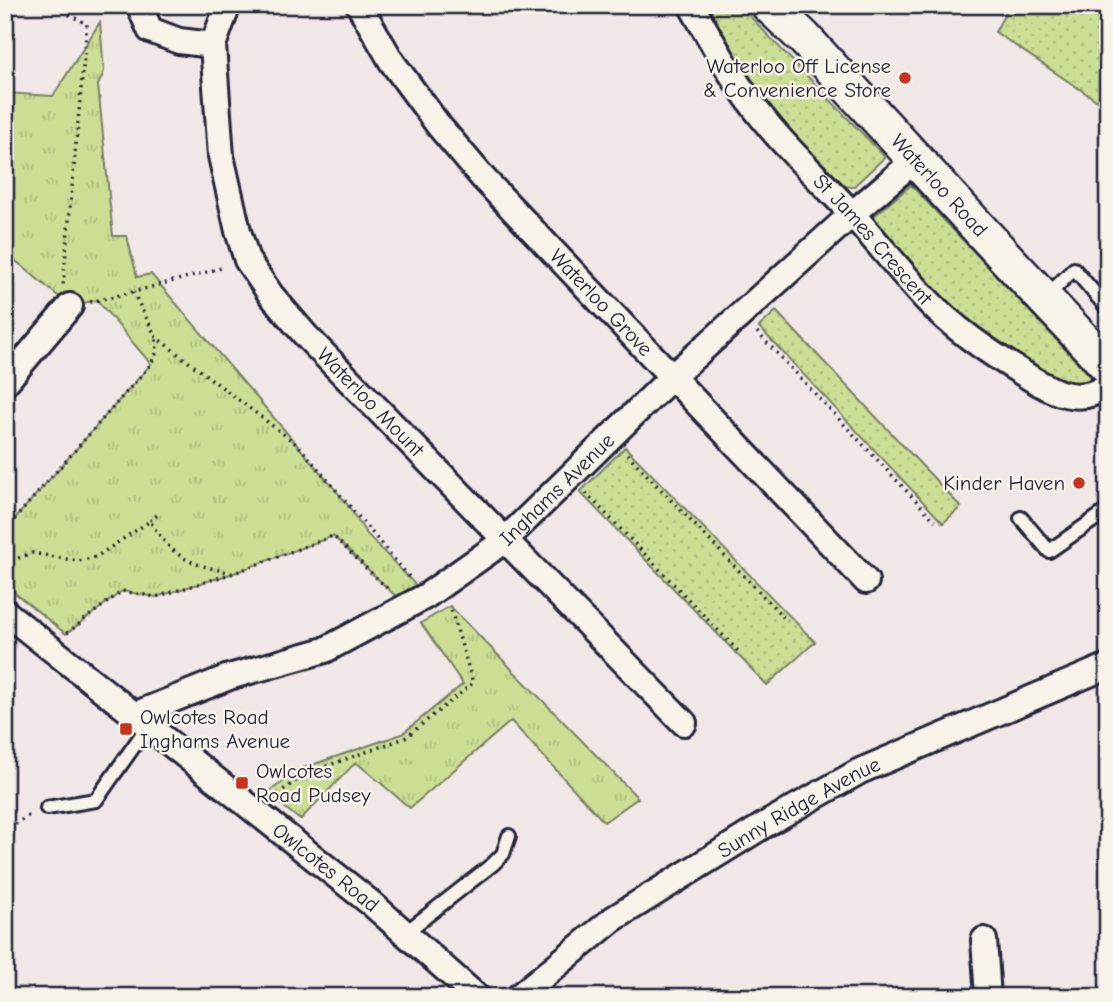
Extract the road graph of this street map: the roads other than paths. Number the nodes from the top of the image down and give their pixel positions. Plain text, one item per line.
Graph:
1 (139, 5) edge
2 (228, 5) edge
3 (359, 5) edge
4 (691, 5) edge
5 (769, 5) edge
6 (213, 45) junction
7 (915, 160) junction
8 (852, 214) junction
9 (1044, 299) junction
10 (70, 306) road end
11 (1108, 309) edge
12 (1108, 366) edge
13 (673, 376) junction
14 (5, 383) edge
15 (1108, 385) edge
16 (1108, 510) edge
17 (1021, 518) dead end
18 (504, 541) junction
19 (866, 581) dead end
20 (5, 612) edge
21 (1108, 666) edge
22 (141, 720) junction
23 (684, 723) dead end
24 (47, 808) road end
25 (509, 836) dead end
26 (405, 933) junction
27 (984, 940) dead end
28 (478, 997) edge
29 (518, 997) edge
30 (988, 997) edge

1 - 6 street
2 - 6 street, Waterloo Mount
3 - 13 street, Waterloo Grove
4 - 8 street, St James Crescent
5 - 7 main road, Waterloo Road
6 - 18 street, Waterloo Mount
7 - 8 street, Inghams Avenue
7 - 9 main road, Waterloo Road
8 - 13 street, Inghams Avenue
8 - 15 street, St James Crescent
9 - 11 lane
9 - 12 main road, Waterloo Road
10 - 14 street
13 - 18 street, Inghams Avenue
13 - 19 street, Waterloo Grove
16 - 17 lane
18 - 22 street, Inghams Avenue
18 - 23 street, Waterloo Mount
20 - 22 street, Owlcotes Road
21 - 29 street, Sunny Ridge Avenue
22 - 24 lane
22 - 26 street, Owlcotes Road
25 - 26 lane
26 - 28 street, Owlcotes Road
27 - 30 street

